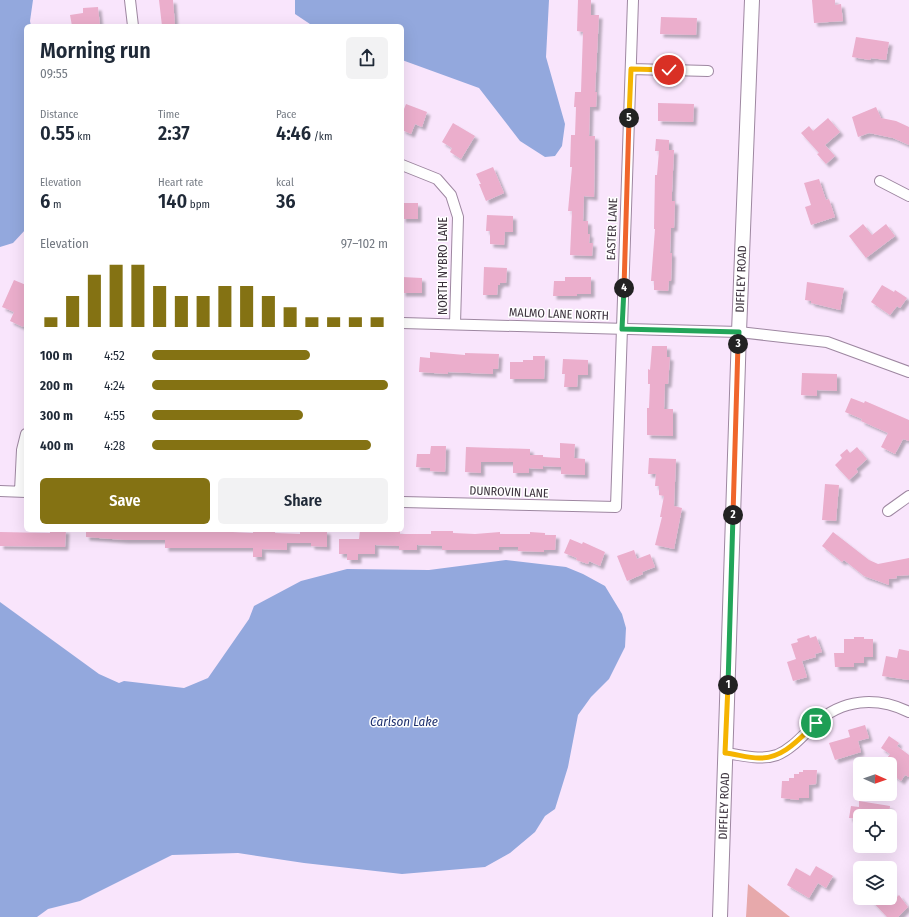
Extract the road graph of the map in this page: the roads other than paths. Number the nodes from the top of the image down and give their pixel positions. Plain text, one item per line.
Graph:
1 (130, 0) edge
2 (633, 0) edge
3 (752, 0) edge
4 (133, 24) edge
5 (631, 69) junction
6 (708, 71) dead end
7 (404, 167) edge
8 (880, 181) dead end
9 (909, 196) edge
10 (404, 323) edge
11 (455, 324) junction
12 (622, 329) junction
13 (739, 332) junction
14 (909, 360) edge
15 (906, 371) edge
16 (24, 442) edge
17 (0, 491) edge
18 (23, 491) edge
19 (909, 496) edge
20 (404, 502) edge
21 (616, 508) joint
22 (888, 511) dead end
23 (909, 712) edge
24 (725, 753) junction
25 (720, 917) edge

1 - 4 street
2 - 5 street, EASTER LANE
3 - 13 main road, DIFFLEY ROAD
5 - 6 street
5 - 12 street, EASTER LANE
7 - 11 street, NORTH NYBRO LANE
8 - 9 street
10 - 11 street, MALMO LANE NORTH
11 - 12 street, MALMO LANE NORTH
12 - 13 street, MALMO LANE NORTH
12 - 21 street, EASTER LANE
13 - 15 street, MALMO LANE NORTH
13 - 24 main road, DIFFLEY ROAD
14 - 15 street
16 - 18 street
17 - 18 street
19 - 22 street
20 - 21 street, DUNROVIN LANE
23 - 24 street
24 - 25 main road, DIFFLEY ROAD

